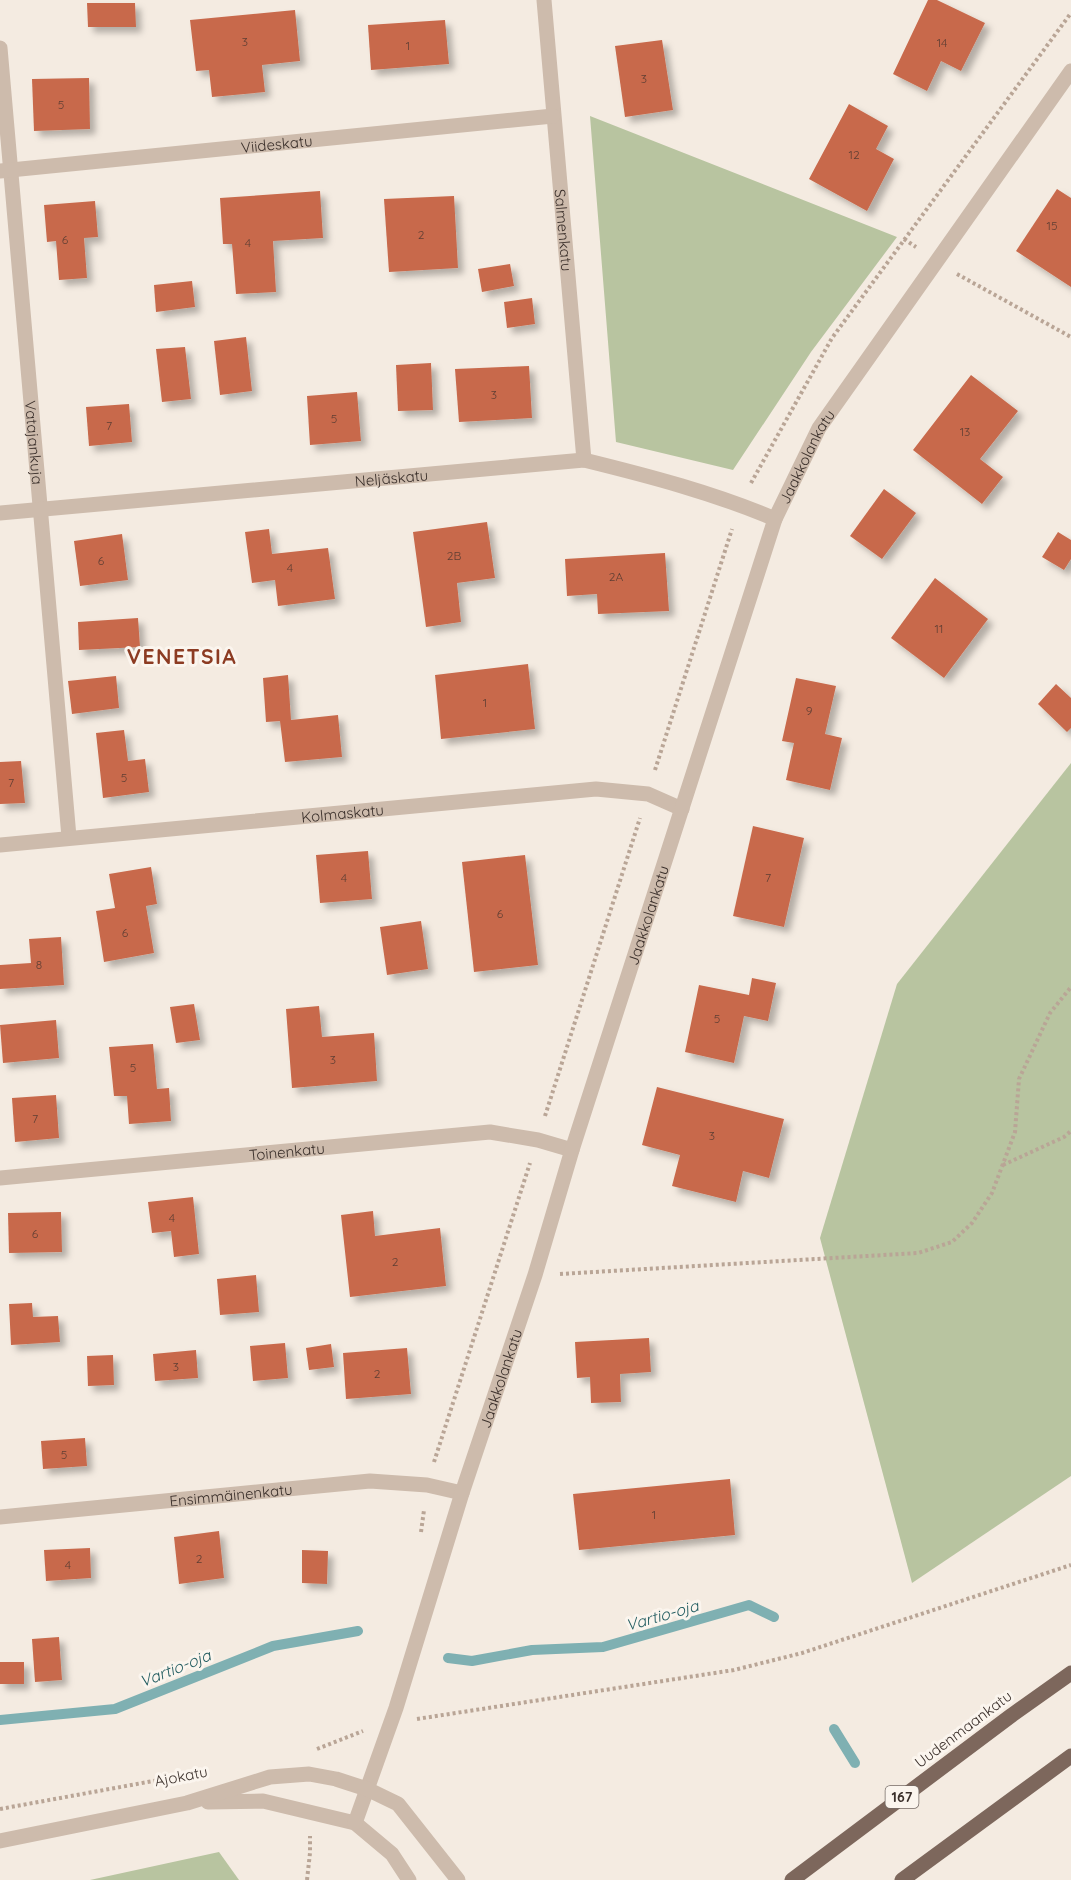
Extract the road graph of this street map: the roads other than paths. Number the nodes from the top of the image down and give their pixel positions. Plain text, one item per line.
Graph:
1 (544, 0) edge
2 (0, 48) edge
3 (1071, 71) edge
4 (553, 116) junction
5 (5, 170) edge
6 (584, 460) junction
7 (41, 509) junction
8 (0, 513) edge
9 (775, 519) junction
10 (682, 810) junction
11 (69, 837) junction
12 (0, 845) edge
13 (572, 1150) junction
14 (0, 1178) edge
15 (462, 1493) junction
16 (0, 1517) edge
17 (1071, 1673) edge
18 (1071, 1756) edge
19 (367, 1789) junction
20 (187, 1803) junction
21 (355, 1823) junction
22 (0, 1840) edge
23 (409, 1880) edge
24 (458, 1880) edge
25 (792, 1880) edge
26 (902, 1880) edge

1 - 4 street, Salmenkatu
2 - 5 street, Vatajankuja
3 - 9 street, Jaakkolankatu
4 - 5 street, Viideskatu
4 - 6 street, Salmenkatu
5 - 7 street, Vatajankuja
6 - 7 street, Neljäskatu
6 - 9 street, Neljäskatu
7 - 8 street, Neljäskatu
7 - 11 street, Vatajankuja
9 - 10 street, Jaakkolankatu
10 - 11 street, Kolmaskatu
10 - 13 street, Jaakkolankatu
11 - 12 street, Kolmaskatu
13 - 14 street, Toinenkatu
13 - 15 street, Jaakkolankatu
15 - 16 street, Ensimmäinenkatu
15 - 19 street, Jaakkolankatu
17 - 25 main road, Uudenmaankatu / 167
18 - 26 main road
19 - 20 street, Ajokatu
19 - 21 street, Jaakkolankatu
19 - 24 street, Ajokatu
20 - 21 street, Ajokatu
20 - 22 street, Ajokatu
21 - 23 street, Ajokatu

